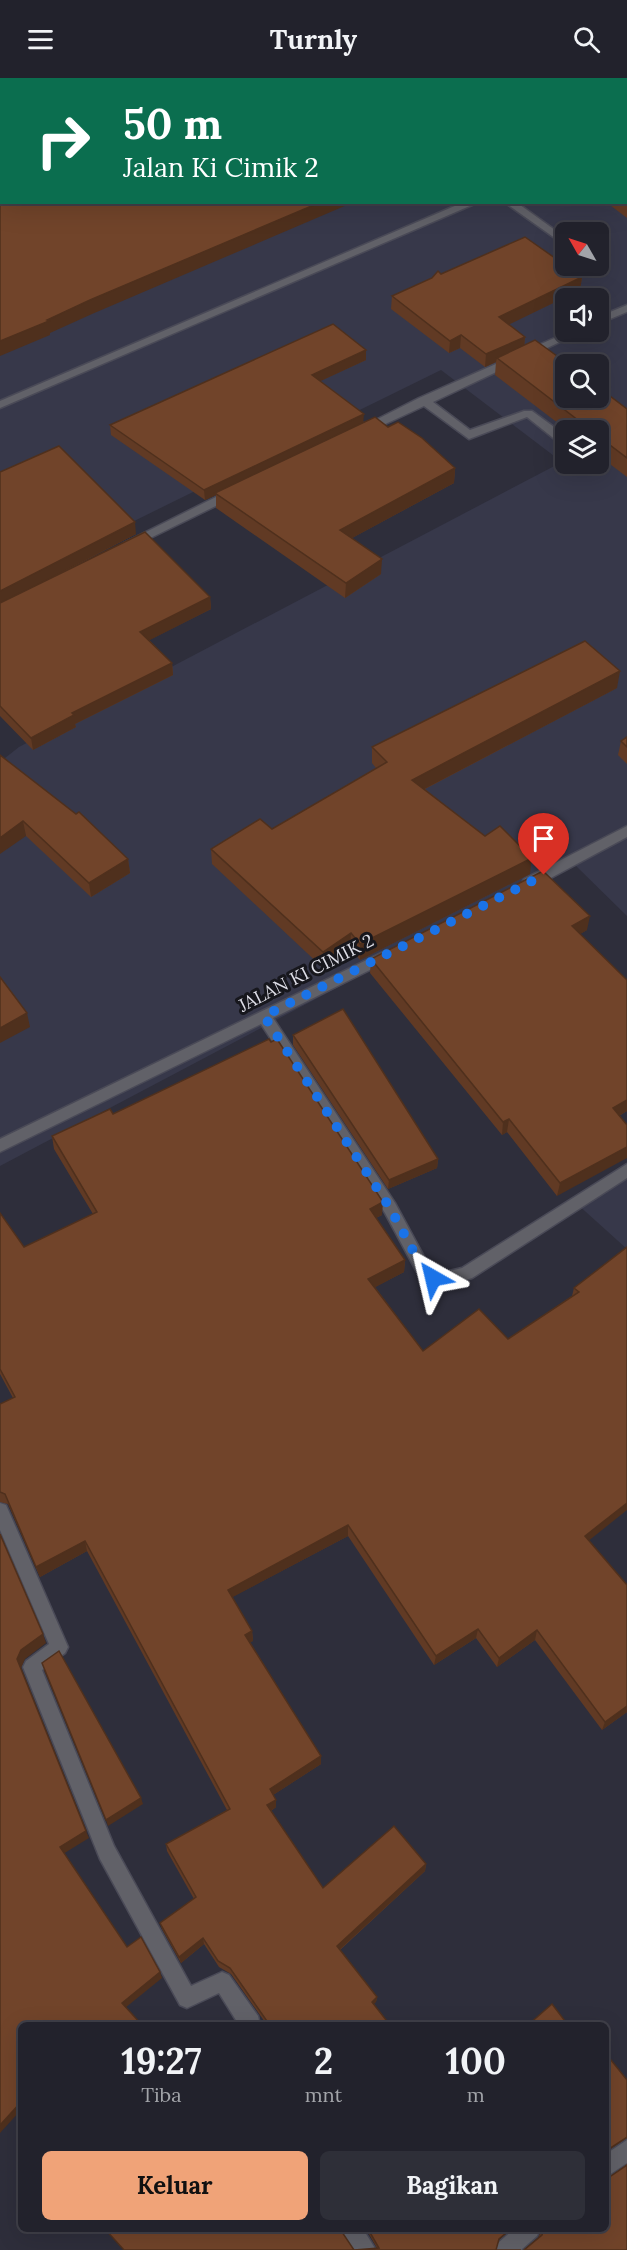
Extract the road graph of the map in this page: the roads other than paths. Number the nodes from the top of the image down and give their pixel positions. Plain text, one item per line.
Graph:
1 (469, 204) edge
2 (511, 204) edge
3 (555, 235) edge
4 (627, 308) edge
5 (609, 316) edge
6 (555, 341) edge
7 (423, 400) junction
8 (0, 405) edge
9 (555, 433) edge
10 (351, 435) edge
11 (238, 490) edge
12 (116, 550) edge
13 (627, 831) edge
14 (512, 891) edge
15 (402, 947) edge
16 (264, 1016) junction
17 (0, 1146) edge
18 (627, 1170) edge
19 (0, 1511) edge
20 (250, 2022) edge
21 (627, 2150) edge
22 (609, 2165) edge
23 (352, 2232) edge
24 (526, 2232) edge
25 (366, 2250) edge
26 (505, 2250) edge

1 - 8 street
2 - 3 street
4 - 5 street
6 - 7 street
7 - 9 street
7 - 10 street
11 - 12 street
13 - 14 street
15 - 16 street, JALAN KI CIMIK 2
16 - 17 street, JALAN KI CIMIK 2
16 - 18 street
19 - 20 street
21 - 22 street
23 - 25 street
24 - 26 street

